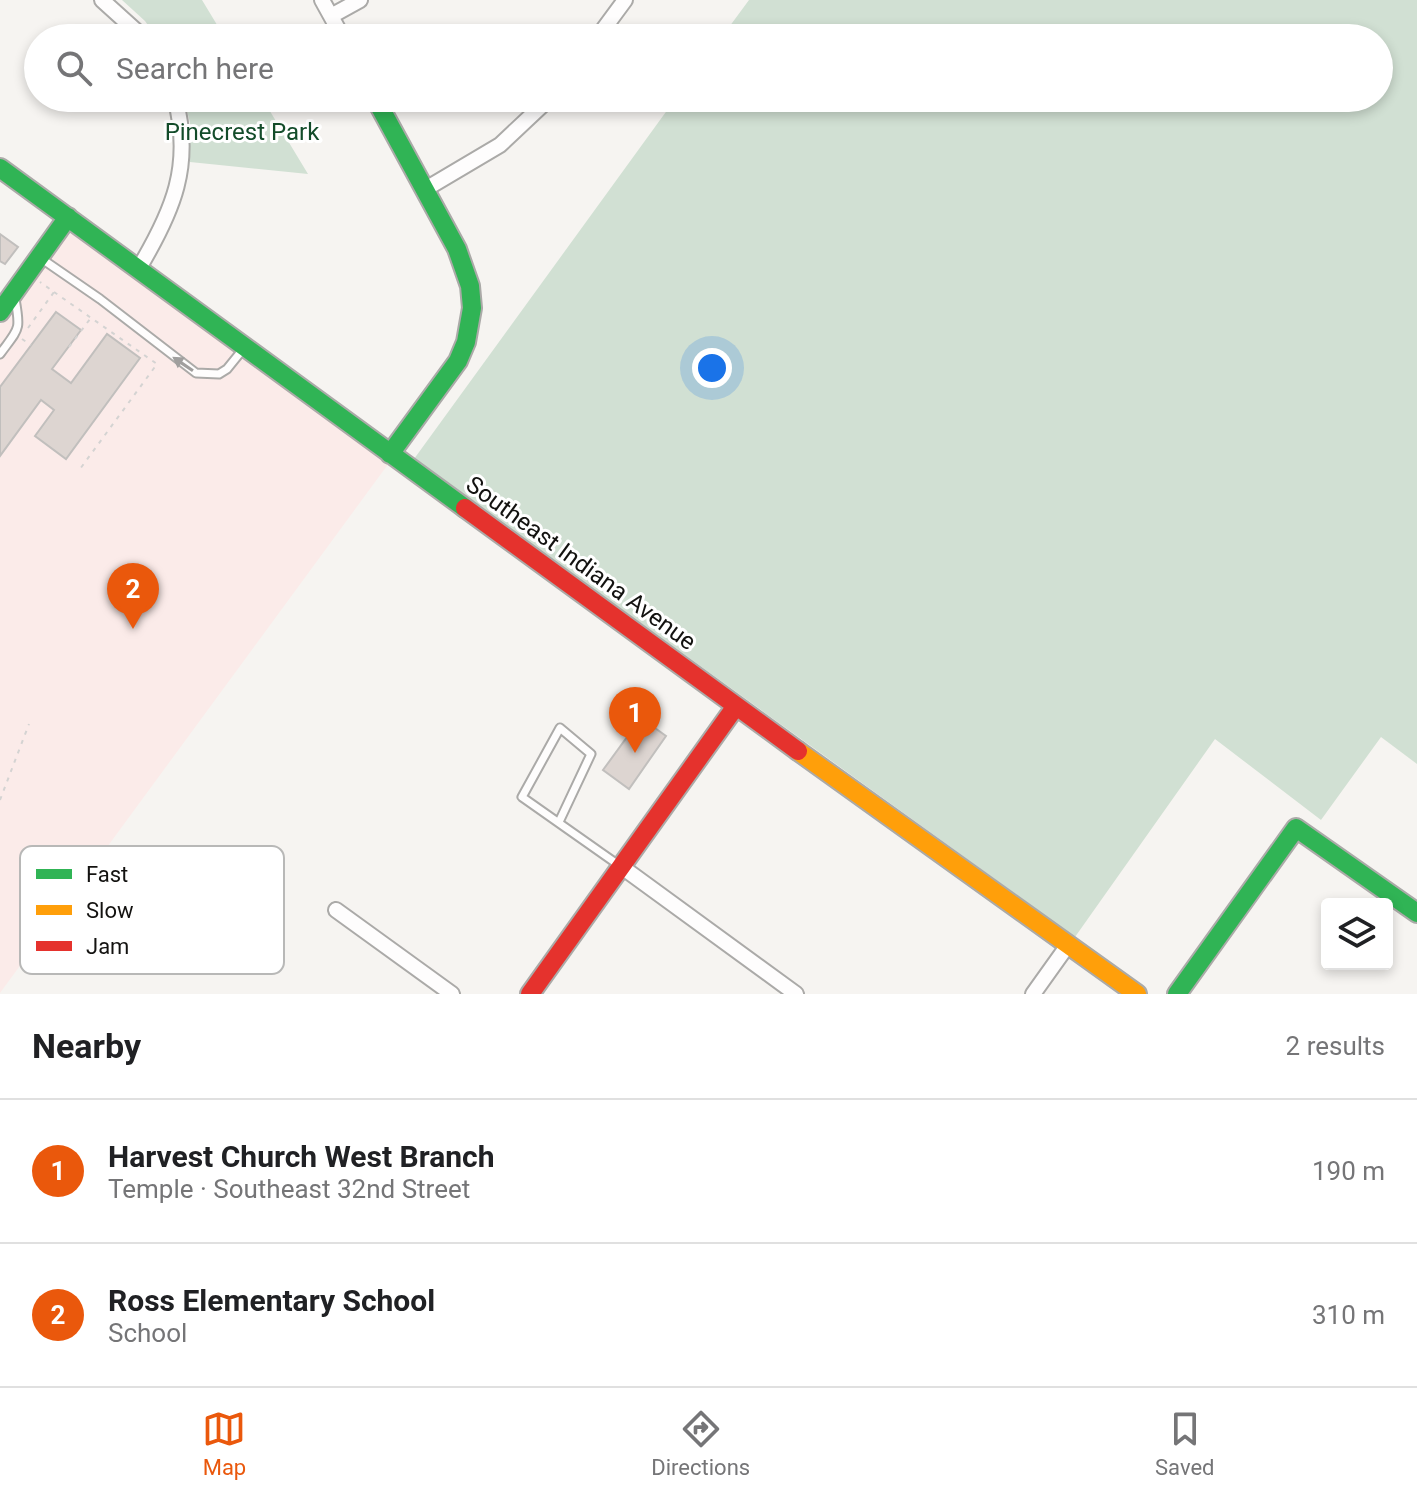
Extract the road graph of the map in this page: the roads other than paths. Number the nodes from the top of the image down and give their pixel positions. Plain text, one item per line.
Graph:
1 (102, 0) edge
2 (322, 0) edge
3 (360, 0) edge
4 (625, 0) edge
5 (331, 16) junction
6 (129, 24) edge
7 (335, 24) edge
8 (607, 24) edge
9 (178, 112) edge
10 (382, 112) edge
11 (535, 112) edge
12 (0, 168) edge
13 (424, 190) junction
14 (68, 217) junction
15 (39, 257) junction
16 (139, 268) junction
17 (14, 293) junction
18 (0, 312) edge
19 (246, 346) junction
20 (0, 354) edge
21 (390, 454) junction
22 (736, 706) junction
23 (559, 822) junction
24 (622, 867) junction
25 (336, 910) dead end
26 (1417, 913) edge
27 (1068, 945) junction
28 (452, 994) edge
29 (530, 994) edge
30 (796, 994) edge
31 (1033, 994) edge
32 (1137, 994) edge
33 (1177, 994) edge

1 - 6 street
2 - 5 street
3 - 5 street
4 - 8 street
5 - 7 street
9 - 16 street
10 - 13 street
11 - 13 street
12 - 14 street, Southeast Indiana Avenue
13 - 21 street
14 - 15 street
14 - 16 street, Southeast Indiana Avenue
15 - 17 street
19 -> 15 lane
16 - 19 street, Southeast Indiana Avenue
17 - 18 street
17 - 20 lane
19 - 21 street, Southeast Indiana Avenue
21 - 22 street, Southeast Indiana Avenue
22 - 24 street
22 - 27 street, Southeast Indiana Avenue
23 - 23 lane
23 - 24 lane
24 - 29 street
24 - 30 street
25 - 28 street
26 - 33 street
27 - 31 street
27 - 32 street, Southeast Indiana Avenue

